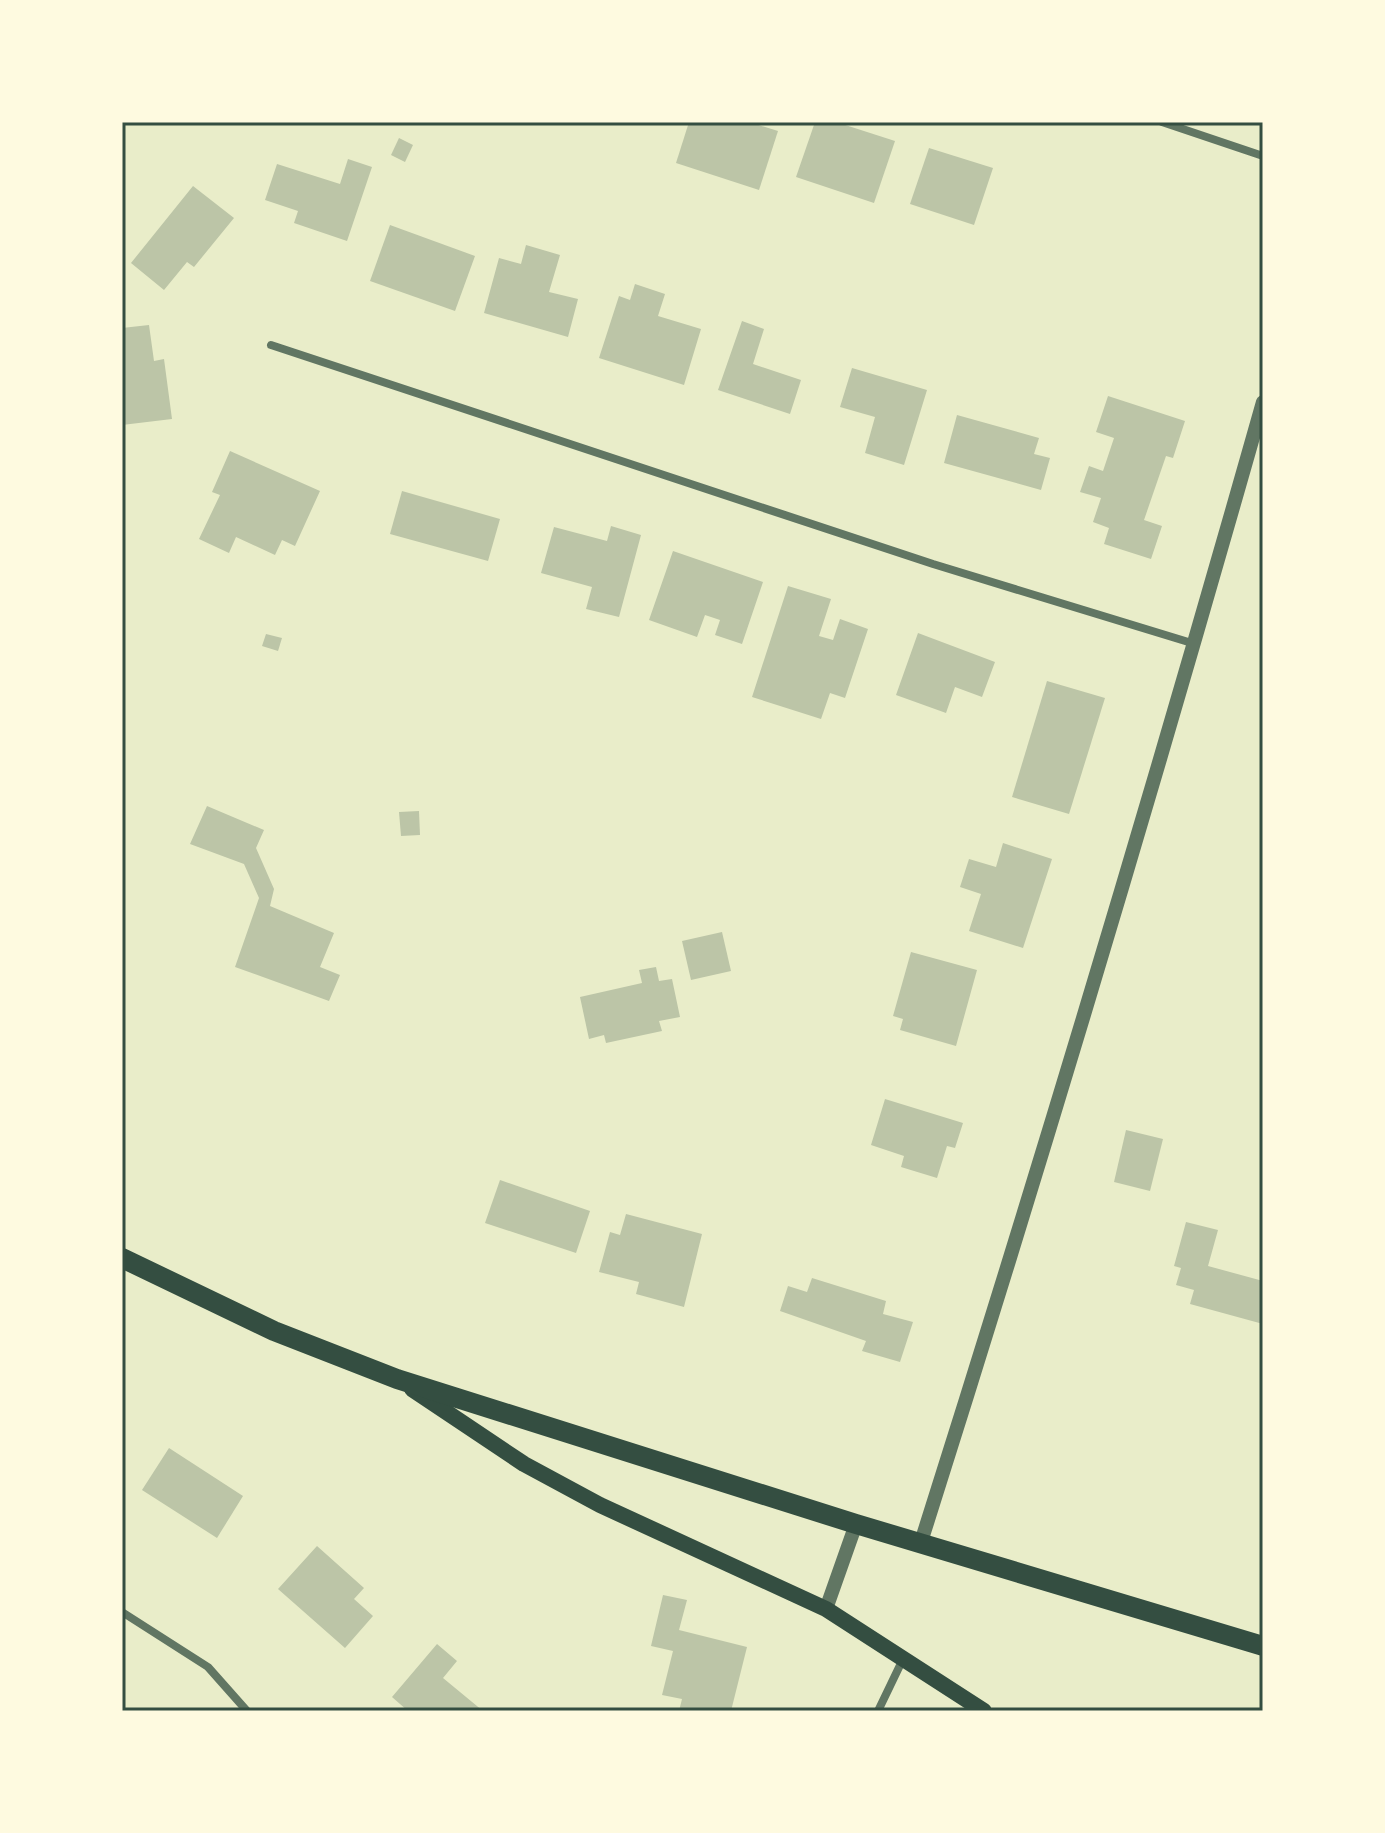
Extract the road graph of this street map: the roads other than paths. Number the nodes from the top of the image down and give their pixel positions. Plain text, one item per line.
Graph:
1 (1162, 122) edge
2 (1263, 156) edge
3 (271, 345) dead end
4 (1263, 402) edge
5 (1195, 644) junction
6 (122, 1258) edge
7 (397, 1379) junction
8 (856, 1524) junction
9 (921, 1542) junction
10 (826, 1609) junction
11 (122, 1612) edge
12 (1263, 1646) edge
13 (903, 1658) junction
14 (247, 1711) edge
15 (878, 1711) edge
16 (984, 1711) edge

1 - 2 street
3 - 5 street
4 - 5 street
5 - 9 street
6 - 7 main road
7 - 8 main road
7 - 10 main road
8 - 9 main road
8 - 10 street
9 - 12 main road
10 - 13 main road
11 - 14 street
13 - 15 street
13 - 16 main road

